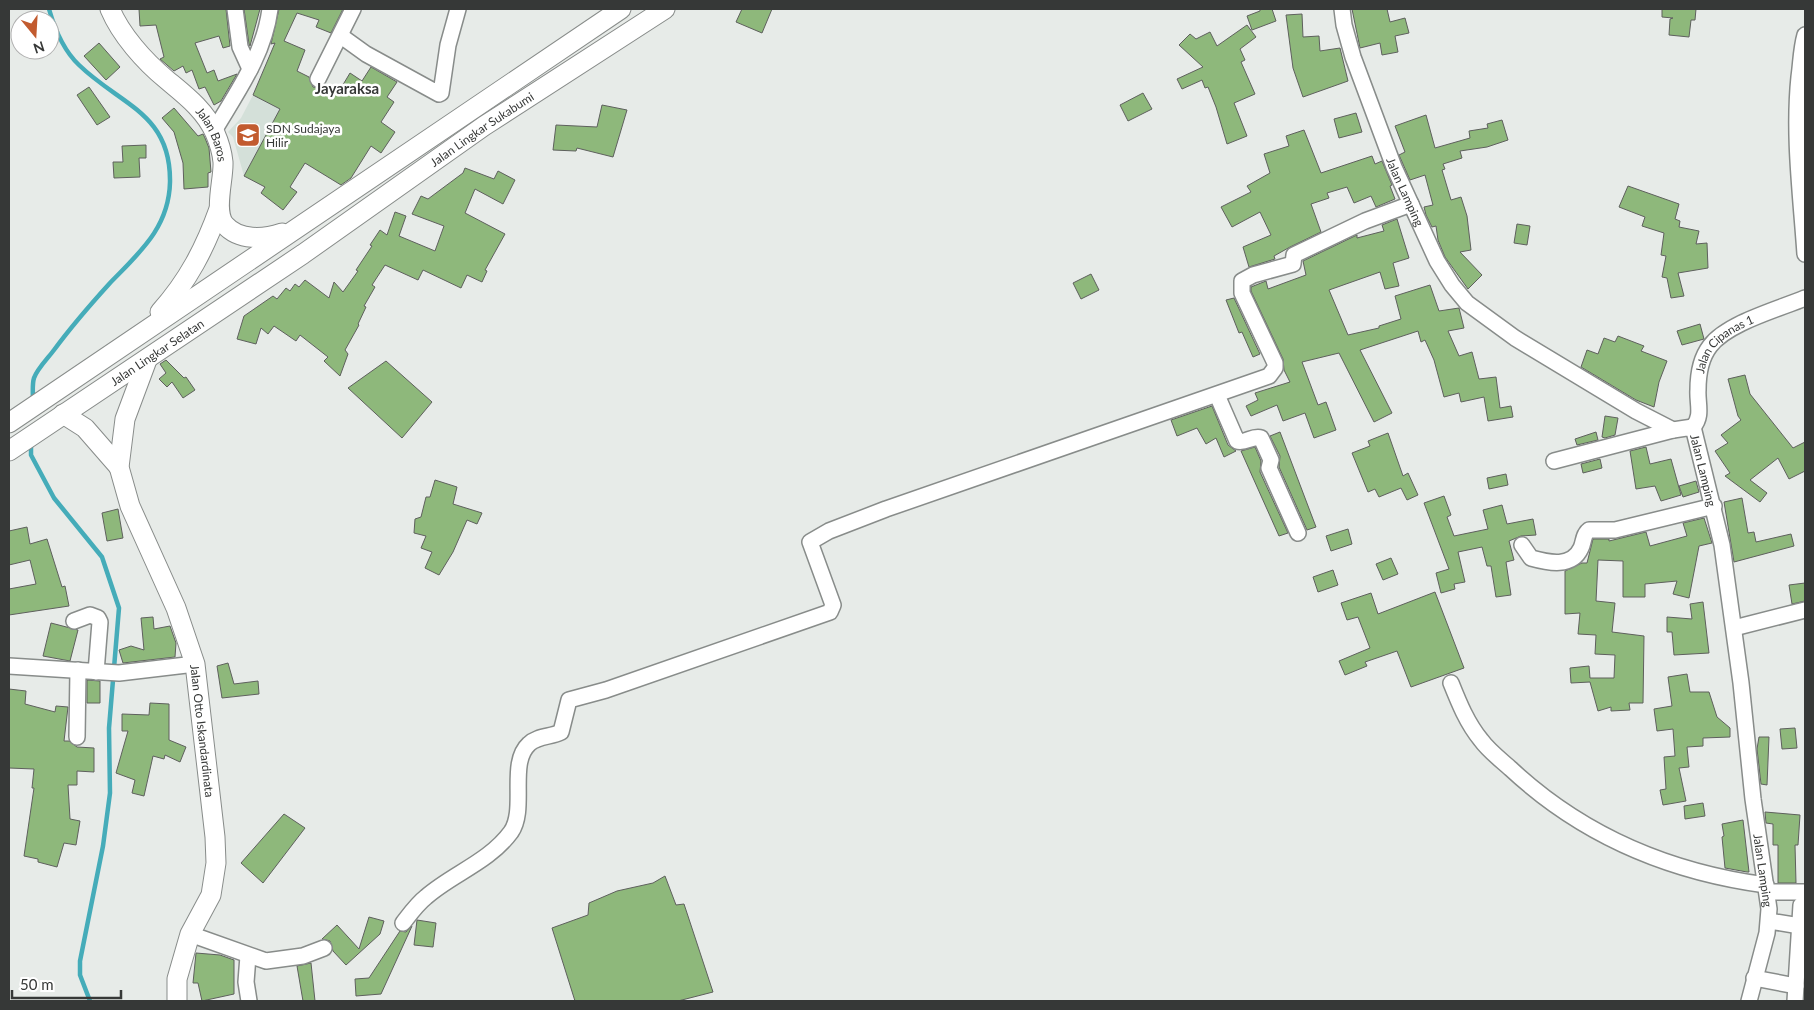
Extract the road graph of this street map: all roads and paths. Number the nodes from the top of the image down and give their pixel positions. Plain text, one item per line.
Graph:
1 (110, 9) edge
2 (234, 9) edge
3 (270, 9) edge
4 (353, 9) edge
5 (458, 9) edge
6 (621, 9) edge
7 (665, 9) edge
8 (1342, 9) edge
9 (1805, 35) edge
10 (341, 36) junction
11 (250, 69) junction
12 (318, 80) dead end
13 (214, 131) junction
14 (1411, 204) junction
15 (219, 209) junction
16 (290, 231) junction
17 (303, 254) joint
18 (1805, 254) edge
19 (1805, 298) edge
20 (141, 333) junction
21 (147, 360) junction
22 (1217, 396) junction
23 (63, 414) junction
24 (10, 422) edge
25 (1693, 427) junction
26 (1674, 430) junction
27 (9, 451) edge
28 (1554, 461) dead end
29 (119, 467) junction
30 (1714, 506) junction
31 (1298, 533) dead end
32 (1522, 545) dead end
33 (1805, 610) edge
34 (74, 621) dead end
35 (1734, 628) junction
36 (195, 664) junction
37 (9, 666) edge
38 (78, 670) junction
39 (108, 673) junction
40 (1451, 683) dead end
41 (77, 737) dead end
42 (1767, 889) junction
43 (1803, 898) edge
44 (1769, 920) junction
45 (403, 923) dead end
46 (1800, 926) junction
47 (190, 934) junction
48 (324, 948) dead end
49 (248, 956) junction
50 (1754, 978) junction
51 (1796, 994) edge
52 (177, 1001) edge
53 (249, 1001) edge
54 (1748, 1001) edge

1 - 13 main road, Jalan Baros
2 - 11 street
3 - 11 street
4 - 10 street
5 - 10 street
6 - 16 main road, Jalan Lingkar Sukabumi
7 - 17 main road, Jalan Lingkar Sukabumi
8 - 14 street, Jalan Lamping
9 - 18 street
10 - 12 street
11 - 13 street
13 - 15 main road, Jalan Baros
14 - 22 street
14 - 26 street, Jalan Lamping
15 - 16 main road
15 - 20 main road, Jalan Baros
16 - 20 main road, Jalan Lingkar Selatan
17 - 21 main road, Jalan Lingkar Selatan
19 - 25 street, Jalan Cipanas 1
20 - 24 main road, Jalan Lingkar Selatan
21 - 23 main road, Jalan Lingkar Selatan
21 - 29 main road
22 - 31 street
22 - 45 street
23 - 27 main road, Jalan Lingkar Selatan
23 - 29 main road
25 - 26 street, Jalan Lamping
25 - 30 street, Jalan Lamping
26 - 28 street
29 - 36 main road, Jalan Otto Iskandardinata
30 - 32 street
30 - 35 street, Jalan Lamping
33 - 35 street
34 - 39 street
35 - 42 street, Jalan Lamping
36 - 39 street
36 - 47 main road, Jalan Otto Iskandardinata
37 - 38 street
38 - 39 street
38 - 41 street
40 - 42 street
42 - 43 street
42 - 44 street, Jalan Lamping
43 - 46 street
44 - 46 street
44 - 50 street, Jalan Lamping
46 - 51 street
47 - 49 street
47 - 52 main road, Jalan Otto Iskandardinata
48 - 49 street
49 - 53 street
50 - 51 street
50 - 54 street, Jalan Lamping

